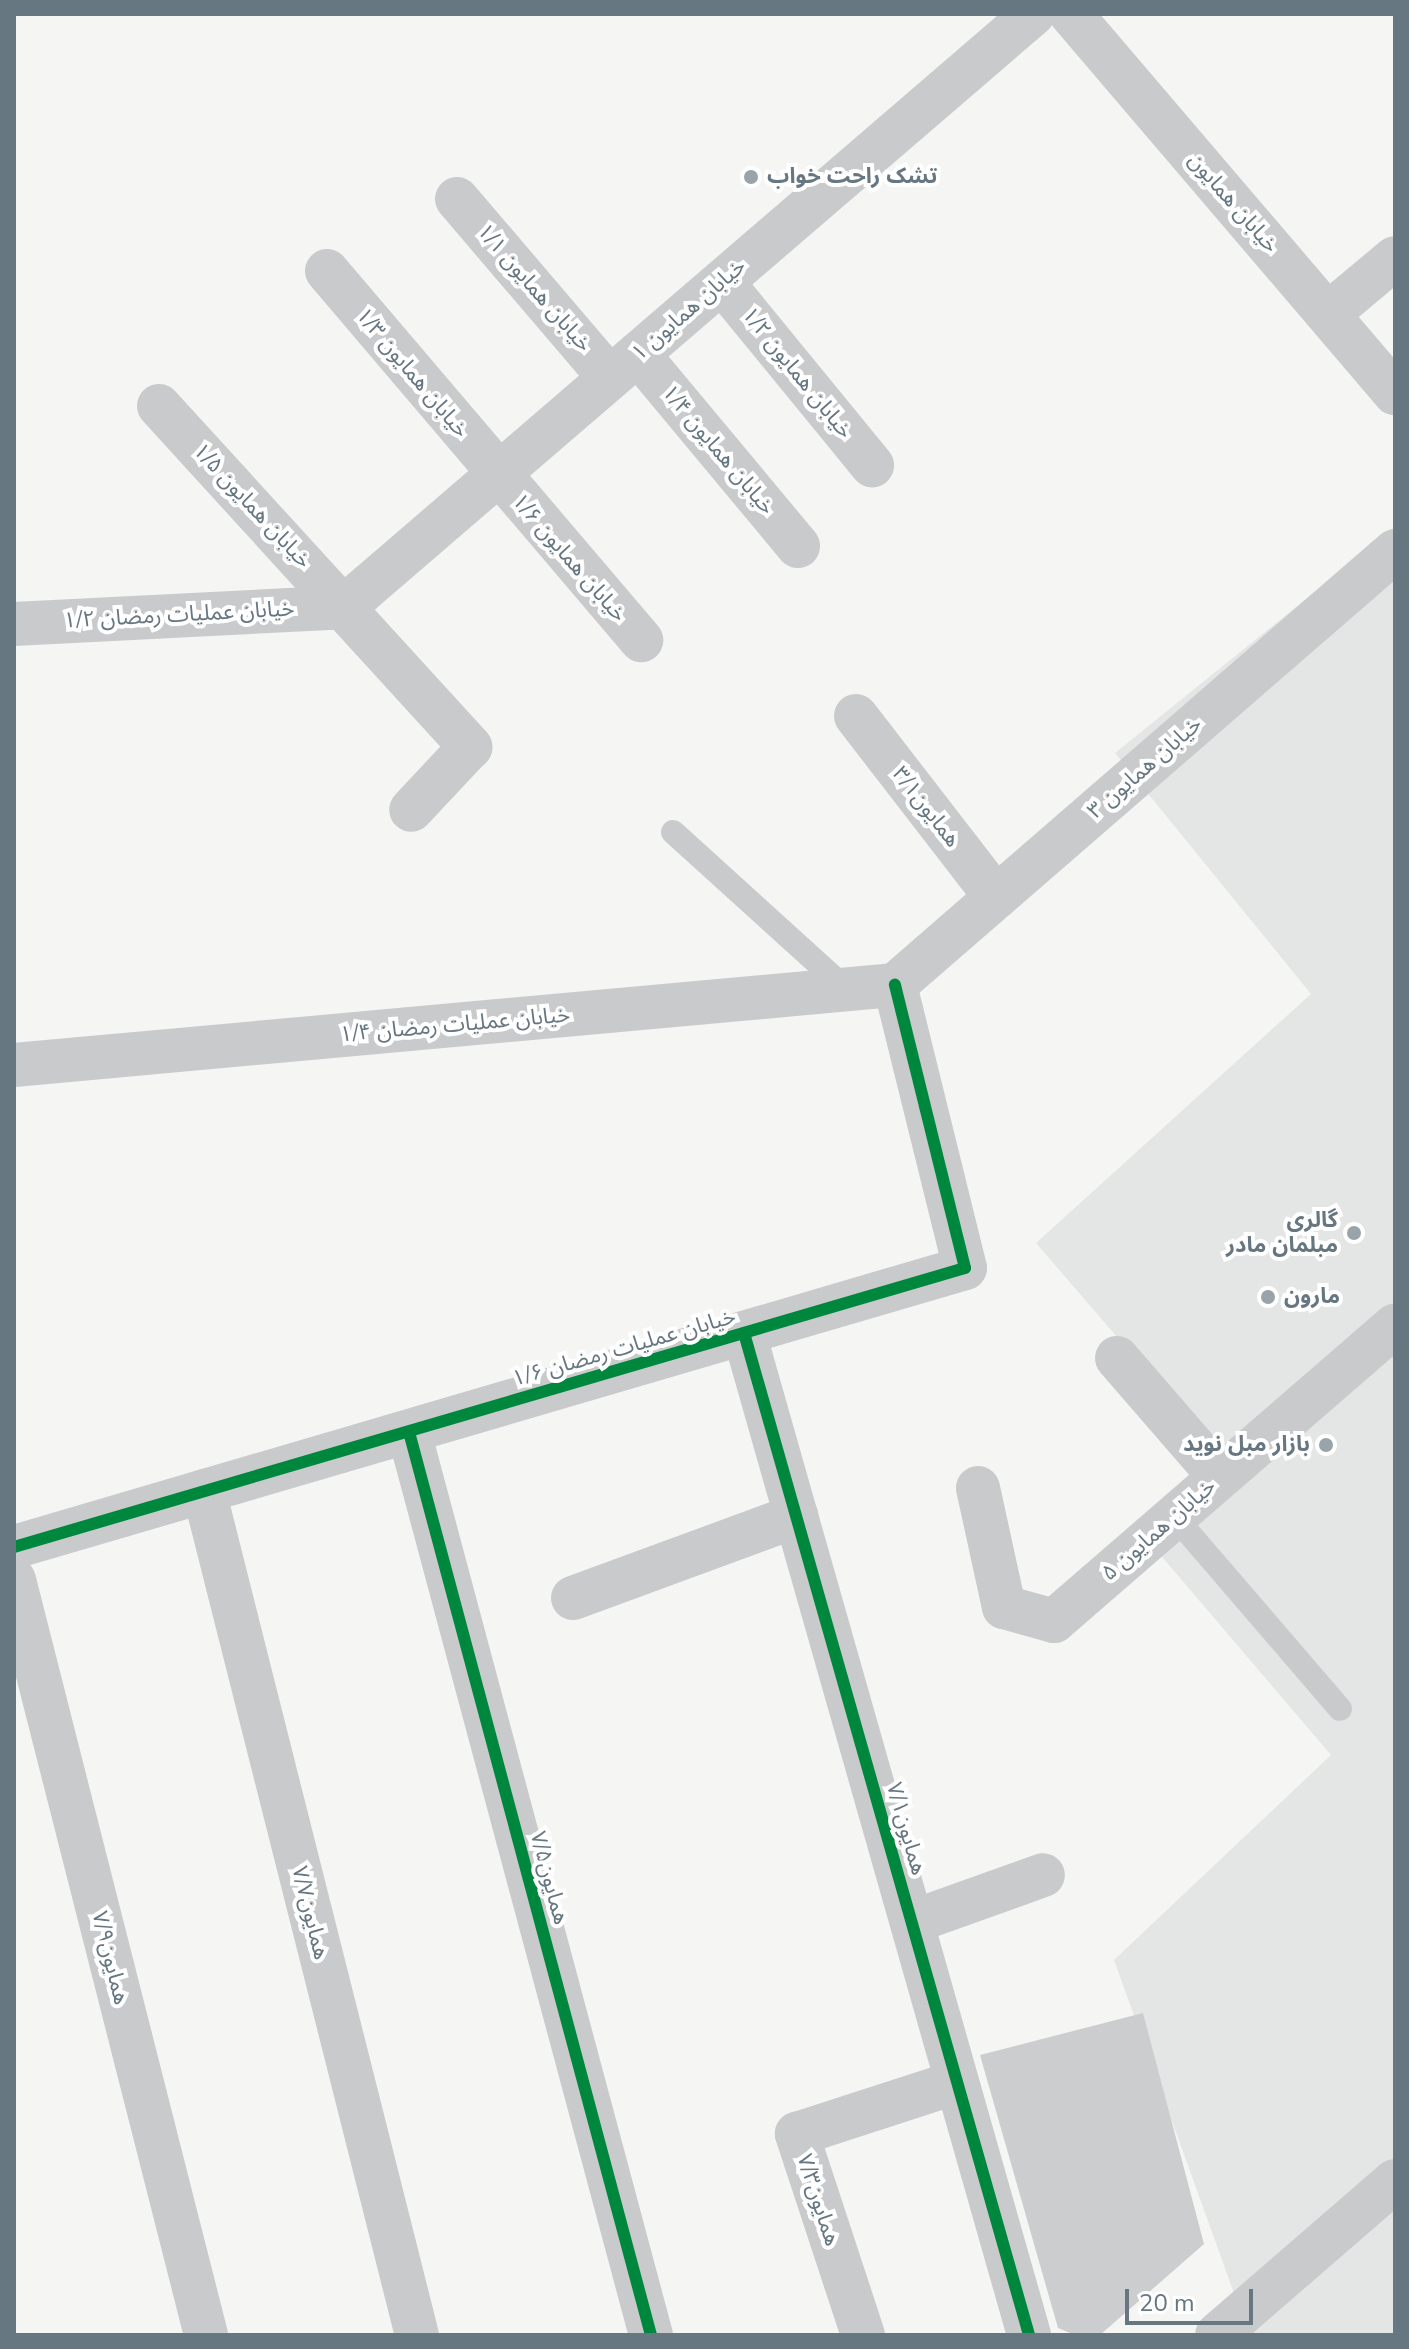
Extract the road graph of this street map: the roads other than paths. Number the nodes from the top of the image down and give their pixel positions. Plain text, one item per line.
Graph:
1 (1033, 14) edge
2 (1071, 14) edge
3 (457, 199) dead end
4 (1395, 258) edge
5 (327, 271) dead end
6 (722, 282) junction
7 (1328, 314) junction
8 (624, 366) junction
9 (1395, 393) edge
10 (159, 406) dead end
11 (872, 465) dead end
12 (497, 475) junction
13 (798, 546) dead end
14 (1395, 551) edge
15 (344, 607) junction
16 (14, 624) edge
17 (641, 640) dead end
18 (856, 716) dead end
19 (411, 810) dead end
20 (673, 832) dead end
21 (996, 897) junction
22 (895, 985) junction
23 (846, 989) junction
24 (14, 1065) edge
25 (1395, 1326) edge
26 (744, 1333) junction
27 (1117, 1358) dead end
28 (409, 1432) junction
29 (1220, 1477) junction
30 (978, 1488) dead end
31 (204, 1491) junction
32 (796, 1516) junction
33 (1175, 1517) junction
34 (14, 1547) edge
35 (14, 1580) edge
36 (573, 1598) dead end
37 (1340, 1709) dead end
38 (1043, 1875) dead end
39 (912, 1922) junction
40 (957, 2082) junction
41 (1395, 2181) edge
42 (206, 2335) edge
43 (417, 2335) edge
44 (651, 2335) edge
45 (863, 2335) edge
46 (1029, 2335) edge
47 (1217, 2335) edge

1 - 6 street, خیابان همایون ۱
2 - 7 street, خیابان همایون
3 - 8 street, خیابان همایون ۱/۱
4 - 7 street
5 - 12 street, خیابان همایون ۱/۳
6 - 8 street, خیابان همایون ۱
6 - 11 street, خیابان همایون ۱/۲
7 - 9 street, خیابان همایون
8 - 12 street, خیابان همایون ۱
8 - 13 street, خیابان همایون ۱/۴
10 - 15 street, خیابان همایون ۱/۵
12 - 15 street, خیابان همایون ۱
12 - 17 street, خیابان همایون ۱/۶
14 - 21 street, خیابان همایون ۳
15 - 16 street, خیابان عملیات رمضان ۱/۲
15 - 19 street, خیابان همایون ۱/۵
18 - 21 street, همایون۳/۱
20 - 23 lane
21 - 22 street, خیابان همایون ۳
22 - 23 street, خیابان عملیات رمضان ۱/۴
22 - 26 street, خیابان عملیات رمضان ۱/۶
23 - 24 street, خیابان عملیات رمضان ۱/۴
25 - 29 street, خیابان همایون ۵
26 - 28 street, خیابان عملیات رمضان ۱/۶
26 - 32 street, همایون۷/۱
27 - 29 street
28 - 31 street, خیابان عملیات رمضان ۱/۶
28 - 44 street, همایون۷/۵
29 - 33 street, خیابان همایون ۵
30 - 33 street, خیابان همایون ۵
31 - 34 street, خیابان عملیات رمضان ۱/۶
31 - 43 street, همایون۷/۷
32 - 36 street
32 - 39 street, همایون۷/۱
33 - 37 lane
35 - 42 street, همایون۷/۹
38 - 39 street
39 - 40 street, همایون۷/۱
40 - 45 street, همایون۷/۳
40 - 46 street, همایون۷/۱
41 - 47 street

